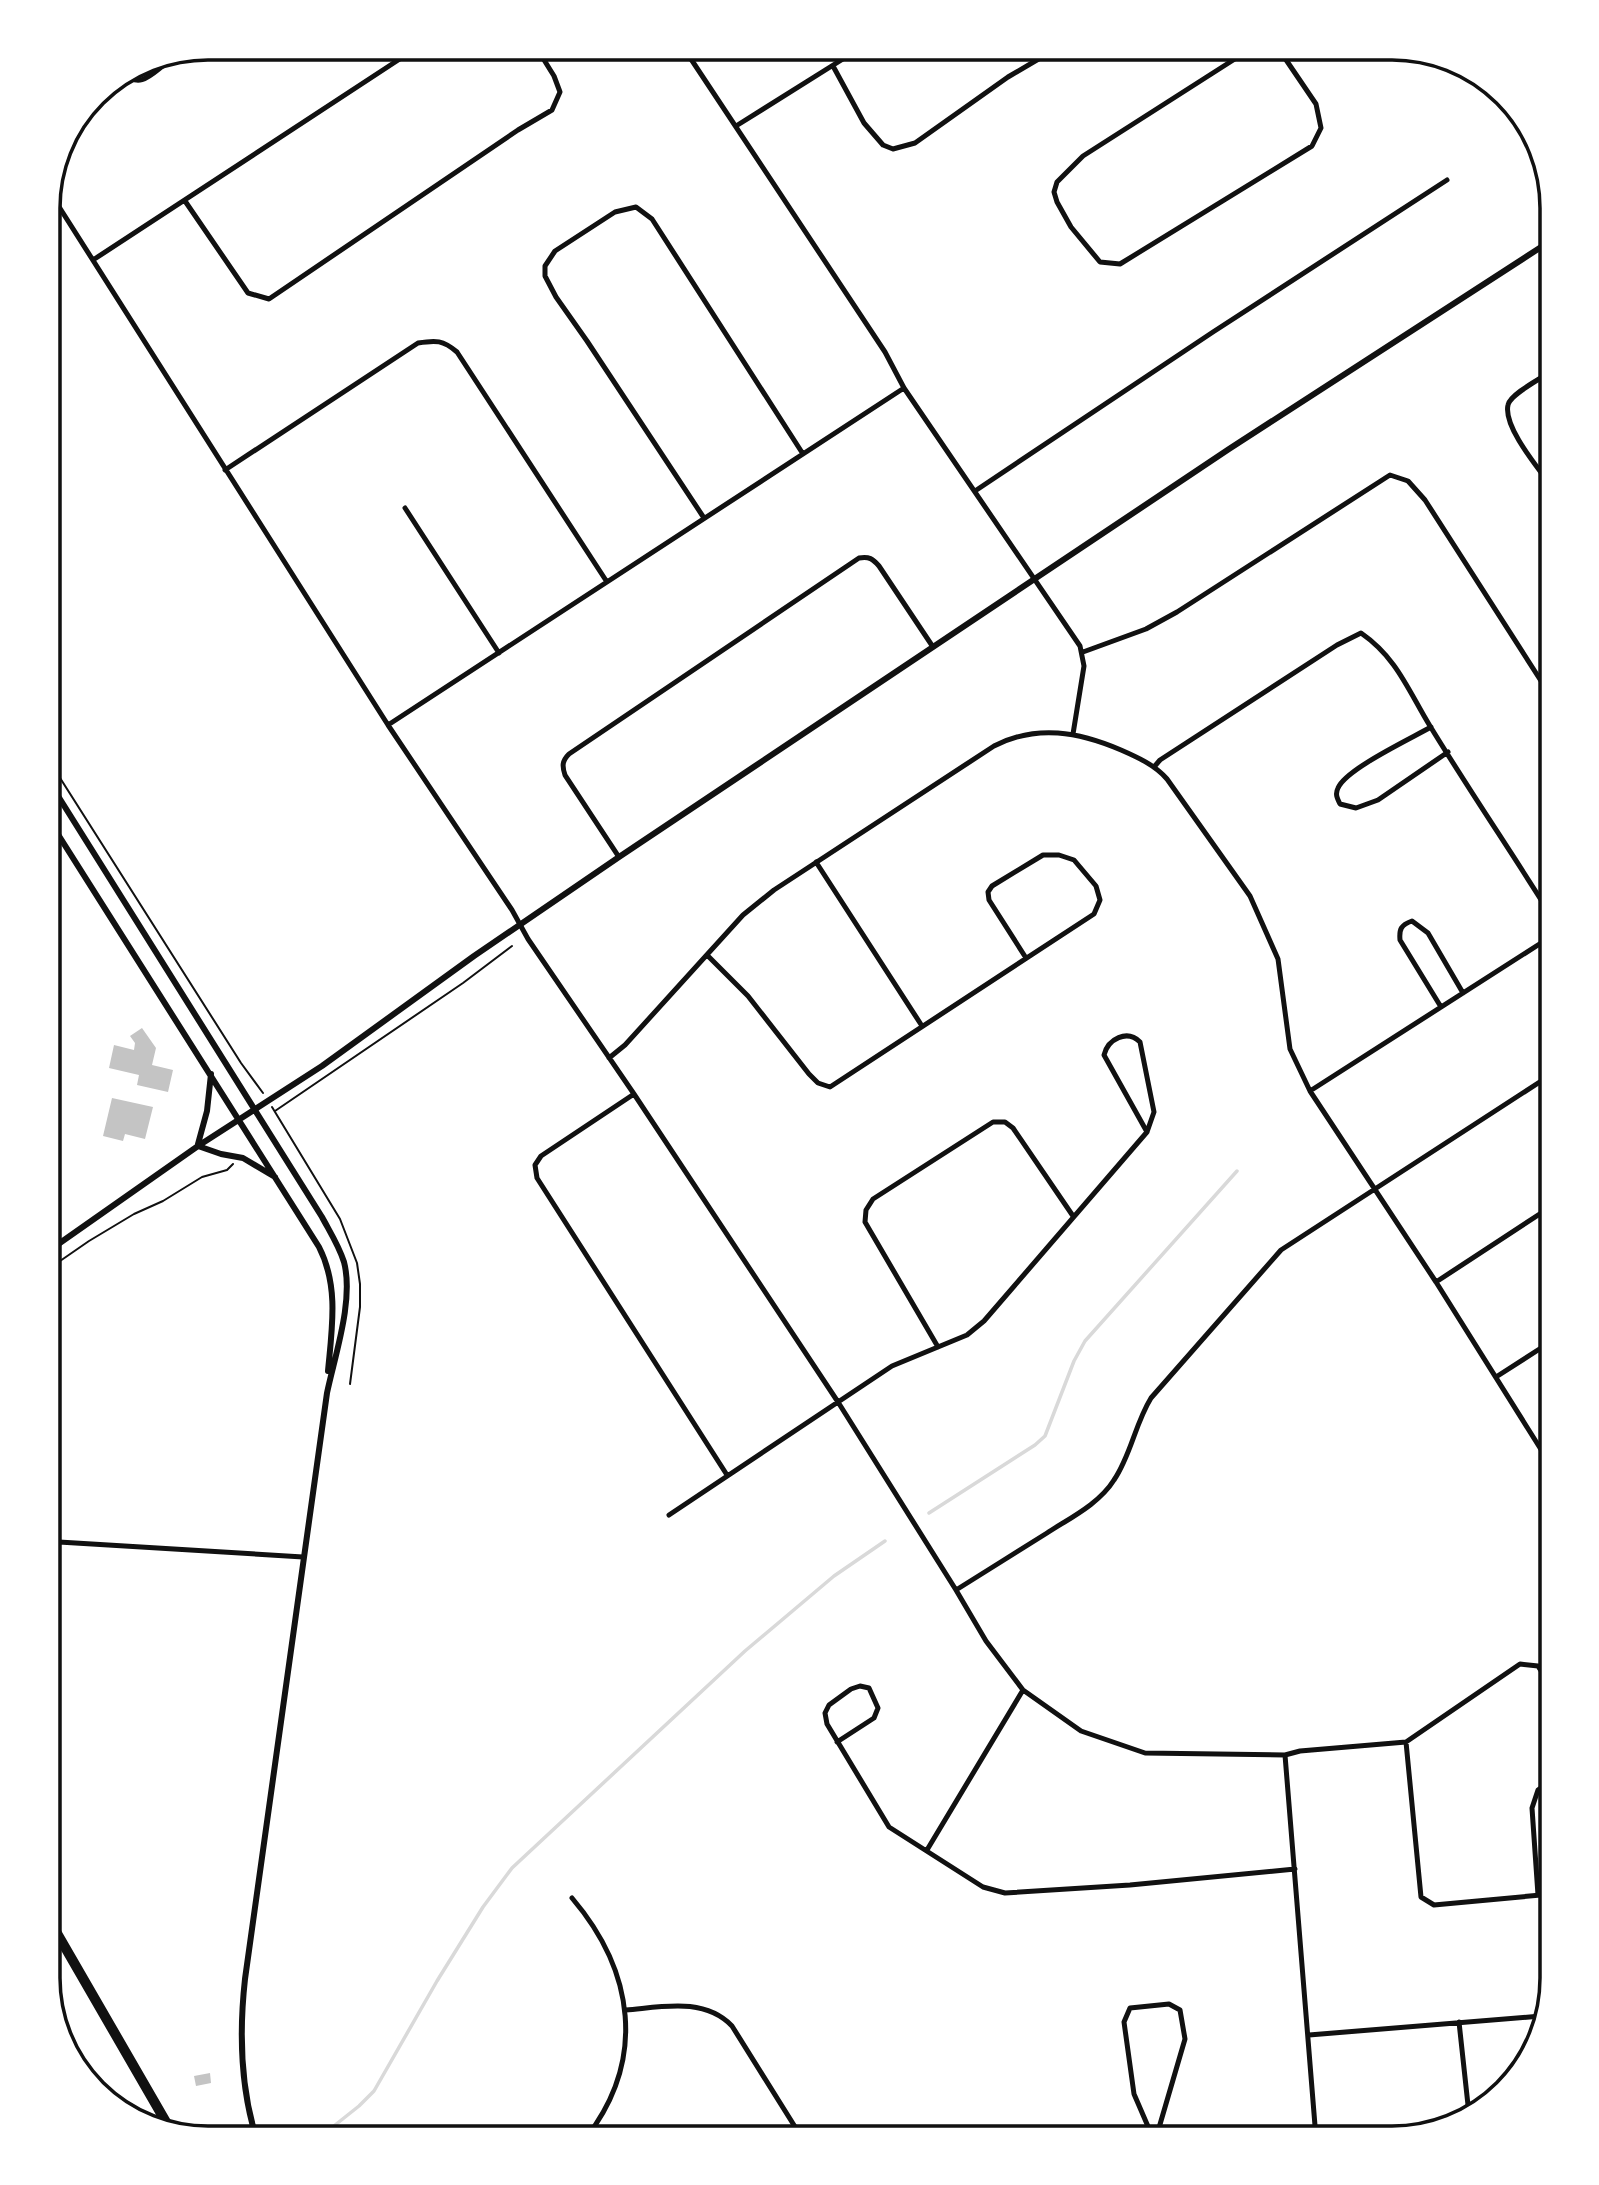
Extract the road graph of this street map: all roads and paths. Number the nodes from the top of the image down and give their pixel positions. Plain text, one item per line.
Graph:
1 (398, 60) edge
2 (544, 60) edge
3 (692, 60) edge
4 (842, 60) edge
5 (1037, 60) edge
6 (1233, 60) edge
7 (1286, 60) edge
8 (833, 66) junction
9 (160, 68) edge
10 (133, 80) edge
11 (736, 127) junction
12 (1447, 180) dead end
13 (185, 201) junction
14 (60, 208) edge
15 (1540, 248) edge
16 (93, 260) junction
17 (1540, 379) edge
18 (904, 387) junction
19 (803, 454) junction
20 (225, 470) junction
21 (1540, 470) edge
22 (975, 491) junction
23 (405, 508) dead end
24 (704, 518) junction
25 (1035, 579) junction
26 (607, 582) junction
27 (933, 647) junction
28 (1083, 652) junction
29 (499, 653) junction
30 (1540, 679) edge
31 (388, 725) junction
32 (1431, 727) junction
33 (1073, 734) junction
34 (1448, 752) junction
35 (1154, 767) junction
36 (60, 779) edge
37 (60, 801) edge
38 (60, 837) edge
39 (619, 857) junction
40 (816, 862) junction
41 (1540, 898) edge
42 (520, 925) junction
43 (1540, 944) edge
44 (512, 946) dead end
45 (706, 955) junction
46 (1027, 958) junction
47 (1463, 993) junction
48 (1441, 1007) junction
49 (922, 1027) junction
50 (610, 1058) junction
51 (211, 1074) junction
52 (1540, 1082) edge
53 (260, 1089) dead end
54 (1310, 1091) junction
55 (634, 1094) junction
56 (254, 1109) junction
57 (240, 1118) junction
58 (271, 1121) dead end
59 (1147, 1132) junction
60 (198, 1146) junction
61 (235, 1163) dead end
62 (277, 1178) junction
63 (1373, 1189) junction
64 (1540, 1214) edge
65 (1073, 1216) junction
66 (60, 1243) edge
67 (60, 1261) edge
68 (1436, 1282) junction
69 (938, 1347) junction
70 (1540, 1348) edge
71 (1496, 1377) junction
72 (327, 1394) junction
73 (838, 1402) junction
74 (1540, 1447) edge
75 (727, 1475) junction
76 (669, 1515) dead end
77 (60, 1542) edge
78 (303, 1557) junction
79 (956, 1590) junction
80 (1540, 1669) edge
81 (1023, 1690) junction
82 (837, 1742) junction
83 (1406, 1742) junction
84 (1284, 1755) junction
85 (1540, 1789) edge
86 (927, 1850) junction
87 (1295, 1869) junction
88 (1538, 1895) joint
89 (572, 1898) dead end
90 (60, 1939) edge
91 (626, 2010) junction
92 (1534, 2017) edge
93 (1459, 2022) junction
94 (1309, 2035) junction
95 (1468, 2104) edge
96 (164, 2119) edge
97 (253, 2125) edge
98 (594, 2125) edge
99 (794, 2125) edge
100 (1149, 2126) edge
101 (1159, 2126) edge
102 (1315, 2126) edge

1 - 13 street
2 - 13 street
3 - 11 street
4 - 8 street
5 - 8 street
6 - 7 street
8 - 11 street
9 - 10 street
11 - 18 street
12 - 22 street
13 - 16 street
14 - 16 street
15 - 25 street
16 - 20 street
17 - 21 street
18 - 19 street
18 - 22 street
19 - 24 street
19 - 24 street
20 - 26 street
20 - 31 street
22 - 25 street
23 - 29 street
24 - 26 street
25 - 27 street
25 - 28 street
26 - 29 street
27 - 39 street
27 - 39 street
28 - 30 street
28 - 33 street
29 - 31 street
31 - 42 street
32 - 34 street
32 - 34 street
32 - 35 street
33 - 35 street
33 - 40 street
34 - 41 street
35 - 54 street
36 - 53 path
37 - 56 street
38 - 51 street
39 - 42 street
40 - 45 street
40 - 49 street
42 - 50 street
42 - 56 street
43 - 47 street
44 - 58 path
45 - 49 street
45 - 50 street
46 - 46 street
46 - 49 street
47 - 48 street
47 - 48 street
48 - 54 street
50 - 55 street
51 - 57 street
51 - 60 street
52 - 63 street
54 - 63 street
55 - 73 street
55 - 75 street
56 - 57 street
56 - 72 street
57 - 60 street
57 - 62 street
59 - 59 street
59 - 65 street
60 - 62 street
60 - 66 street
61 - 67 path
62 - 72 street
63 - 68 street
63 - 79 street
64 - 68 street
65 - 69 street
65 - 69 street
68 - 71 street
69 - 73 street
70 - 71 street
71 - 74 street
72 - 78 street
73 - 75 street
73 - 79 street
75 - 76 street
77 - 78 street
78 - 97 street
79 - 81 street
80 - 83 street
81 - 84 street
81 - 86 street
82 - 82 street
82 - 86 street
83 - 84 street
83 - 88 street
84 - 87 street
85 - 88 street
86 - 87 street
87 - 94 street
89 - 91 street
90 - 96 highway
91 - 98 street
91 - 99 street
92 - 93 street
93 - 94 street
93 - 95 street
94 - 102 street
100 - 101 street

